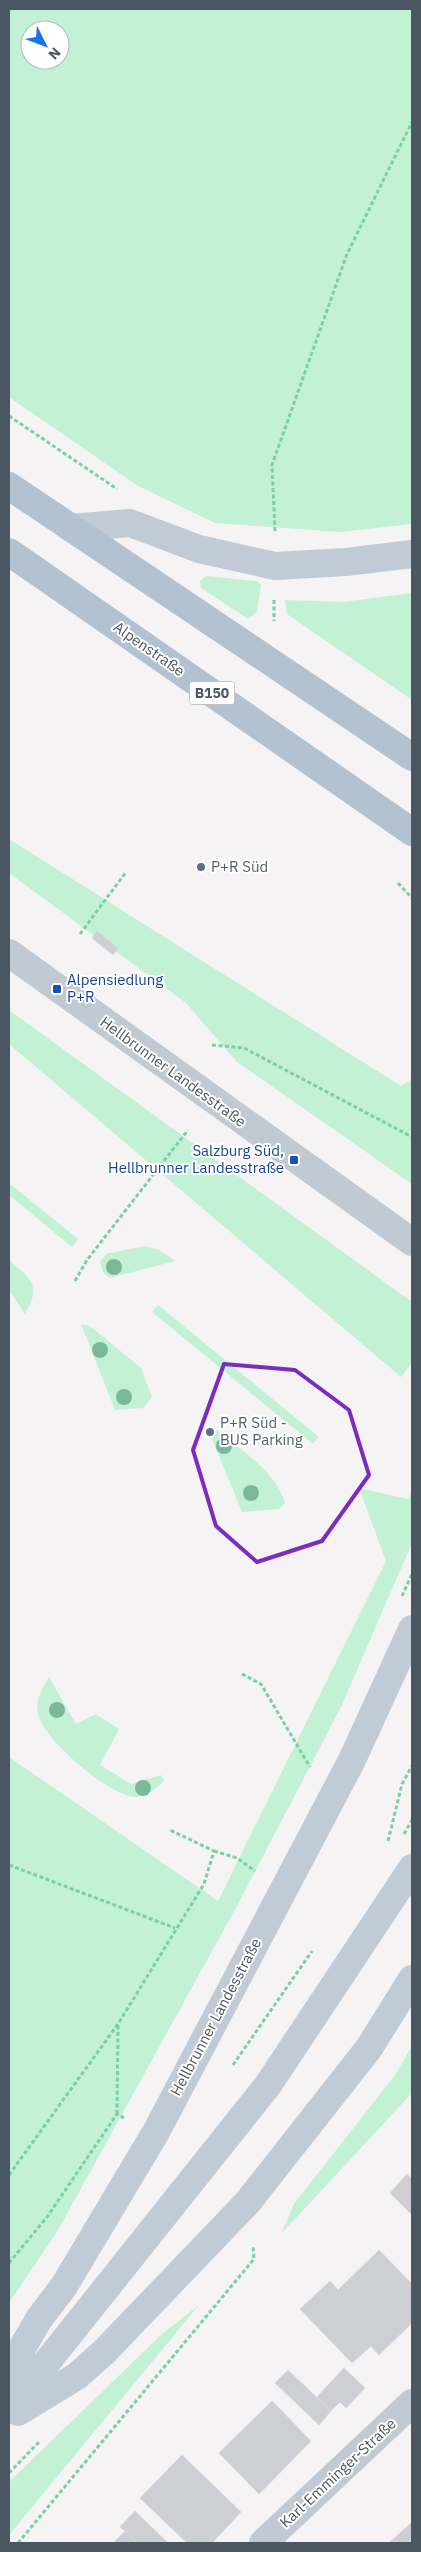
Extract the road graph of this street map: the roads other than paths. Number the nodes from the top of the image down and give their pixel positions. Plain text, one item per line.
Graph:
1 (9, 486) edge
2 (71, 528) junction
3 (10, 553) edge
4 (412, 554) edge
5 (412, 757) edge
6 (412, 832) edge
7 (9, 953) edge
8 (412, 1242) edge
9 (412, 1629) edge
10 (412, 1868) edge
11 (412, 1979) edge
12 (9, 2398) edge
13 (412, 2403) edge
14 (9, 2411) edge
15 (9, 2419) edge
16 (263, 2543) edge

1 - 2 main road
2 - 4 main road
2 - 5 main road
3 - 6 main road, Alpenstraße / B150
7 - 8 street, Hellbrunner Landesstraße
9 - 12 main road, Hellbrunner Landesstraße
10 - 14 main road
11 - 15 main road
13 - 16 street, Karl-Emminger-Straße

